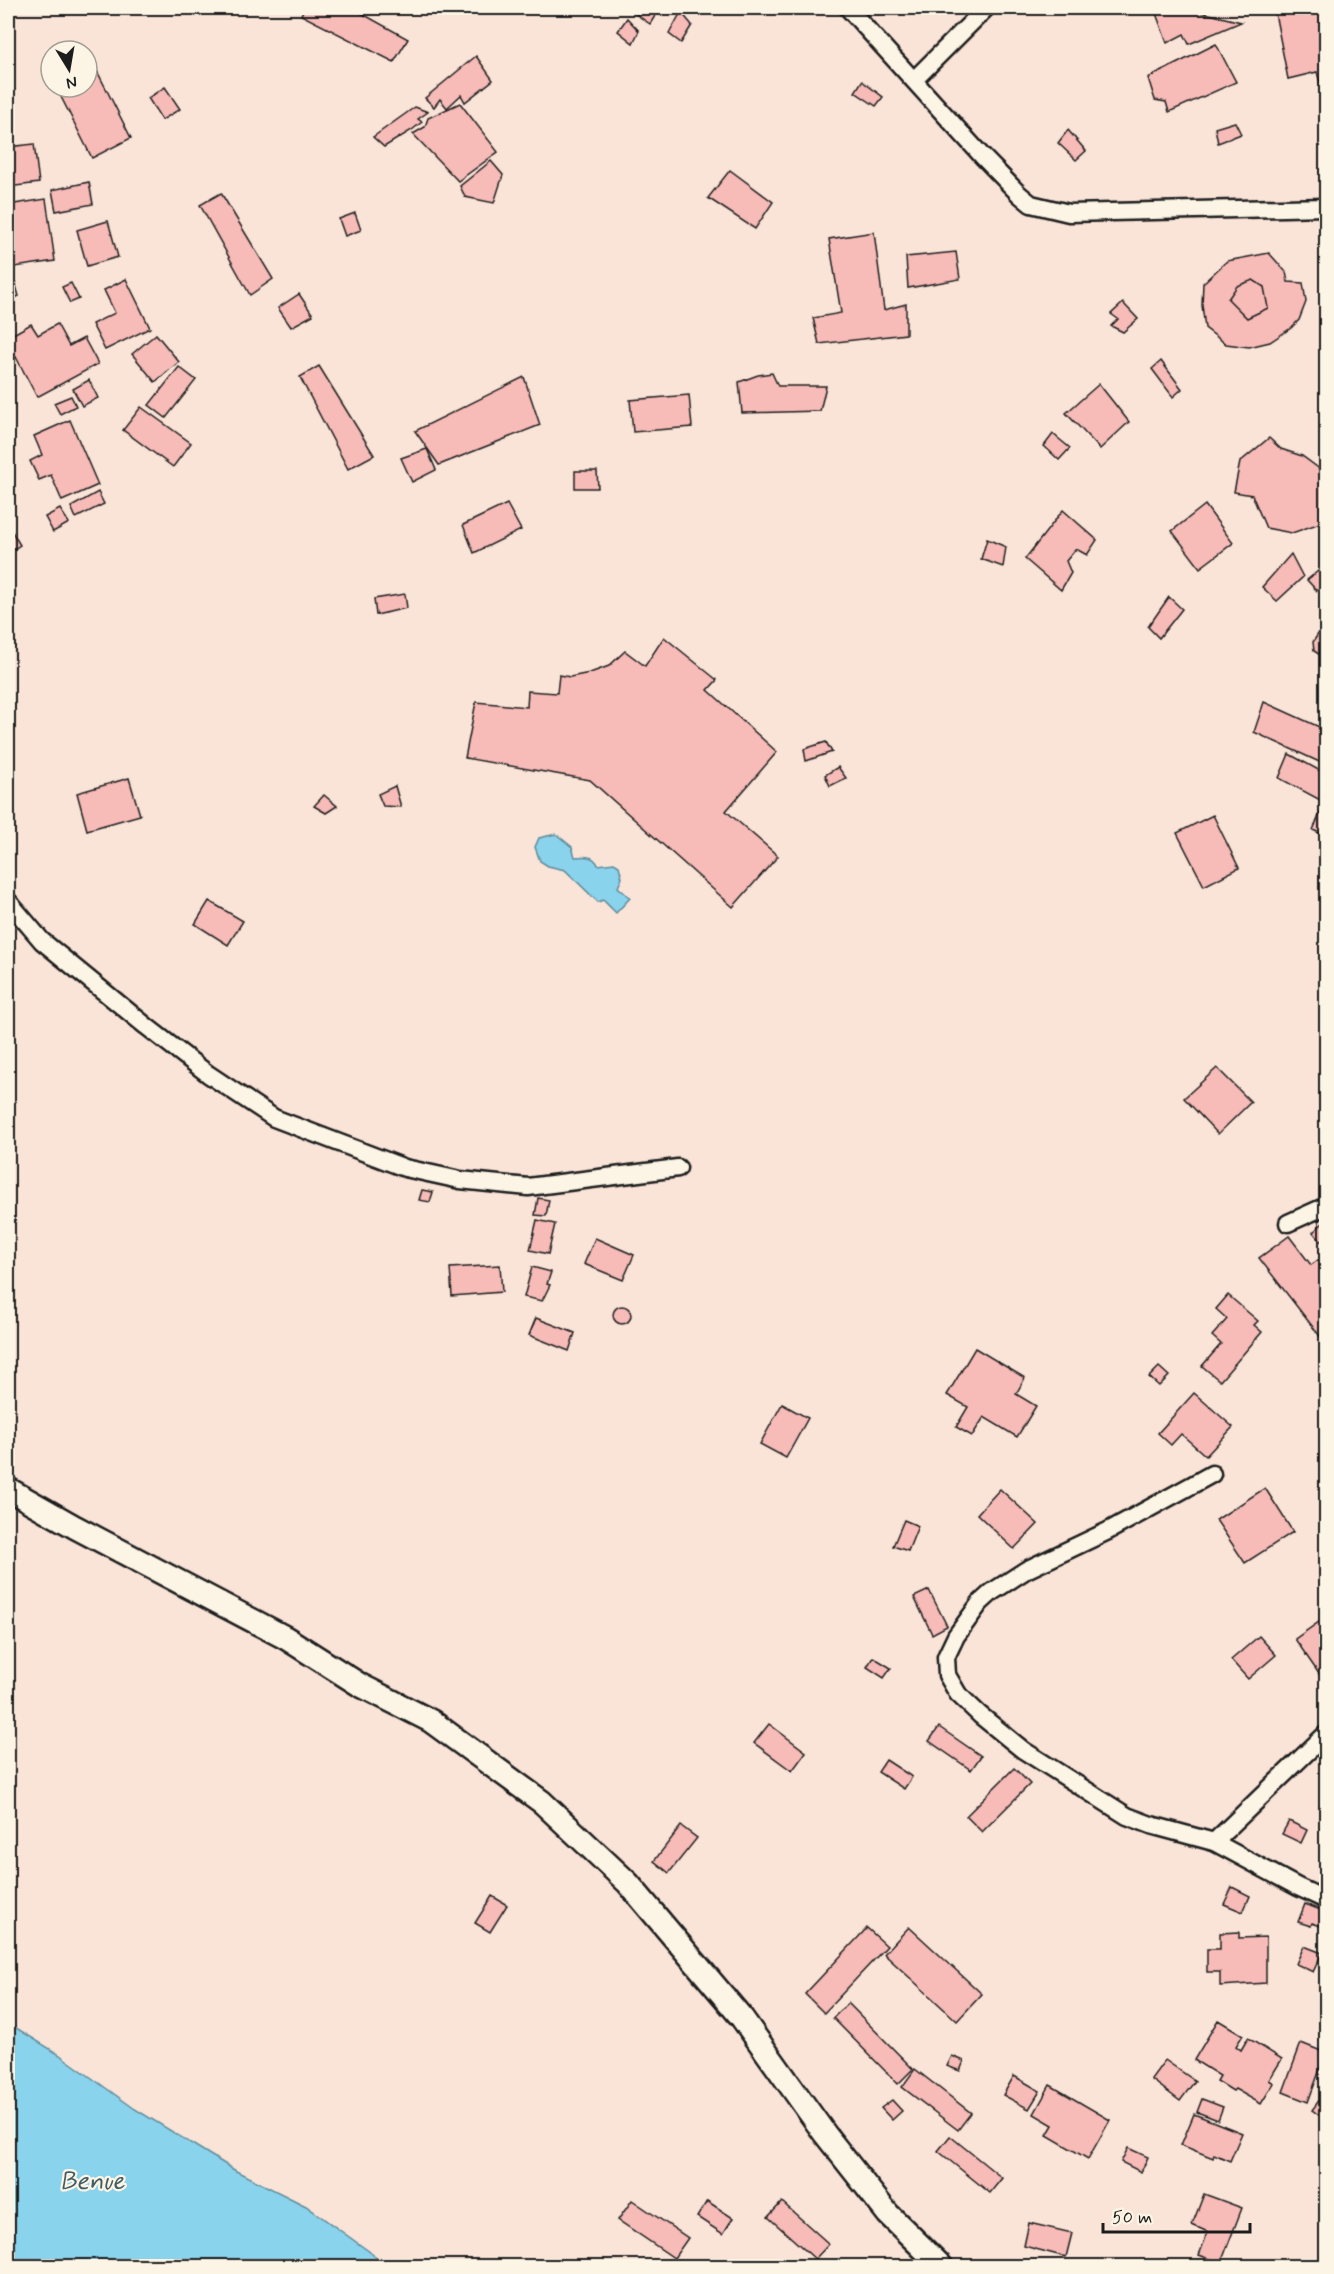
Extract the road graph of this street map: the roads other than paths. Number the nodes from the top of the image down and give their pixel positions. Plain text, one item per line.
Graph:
1 (848, 8) edge
2 (986, 8) edge
3 (914, 80) junction
4 (1326, 207) edge
5 (8, 901) edge
6 (678, 1168) dead end
7 (1326, 1206) edge
8 (1288, 1223) dead end
9 (1212, 1474) dead end
10 (8, 1489) edge
11 (1326, 1734) edge
12 (1214, 1842) junction
13 (1326, 1900) edge
14 (941, 2266) edge

1 - 3 street
2 - 3 street
3 - 4 street
5 - 6 street
7 - 8 street
9 - 12 street
10 - 14 main road
11 - 12 street
12 - 13 street

